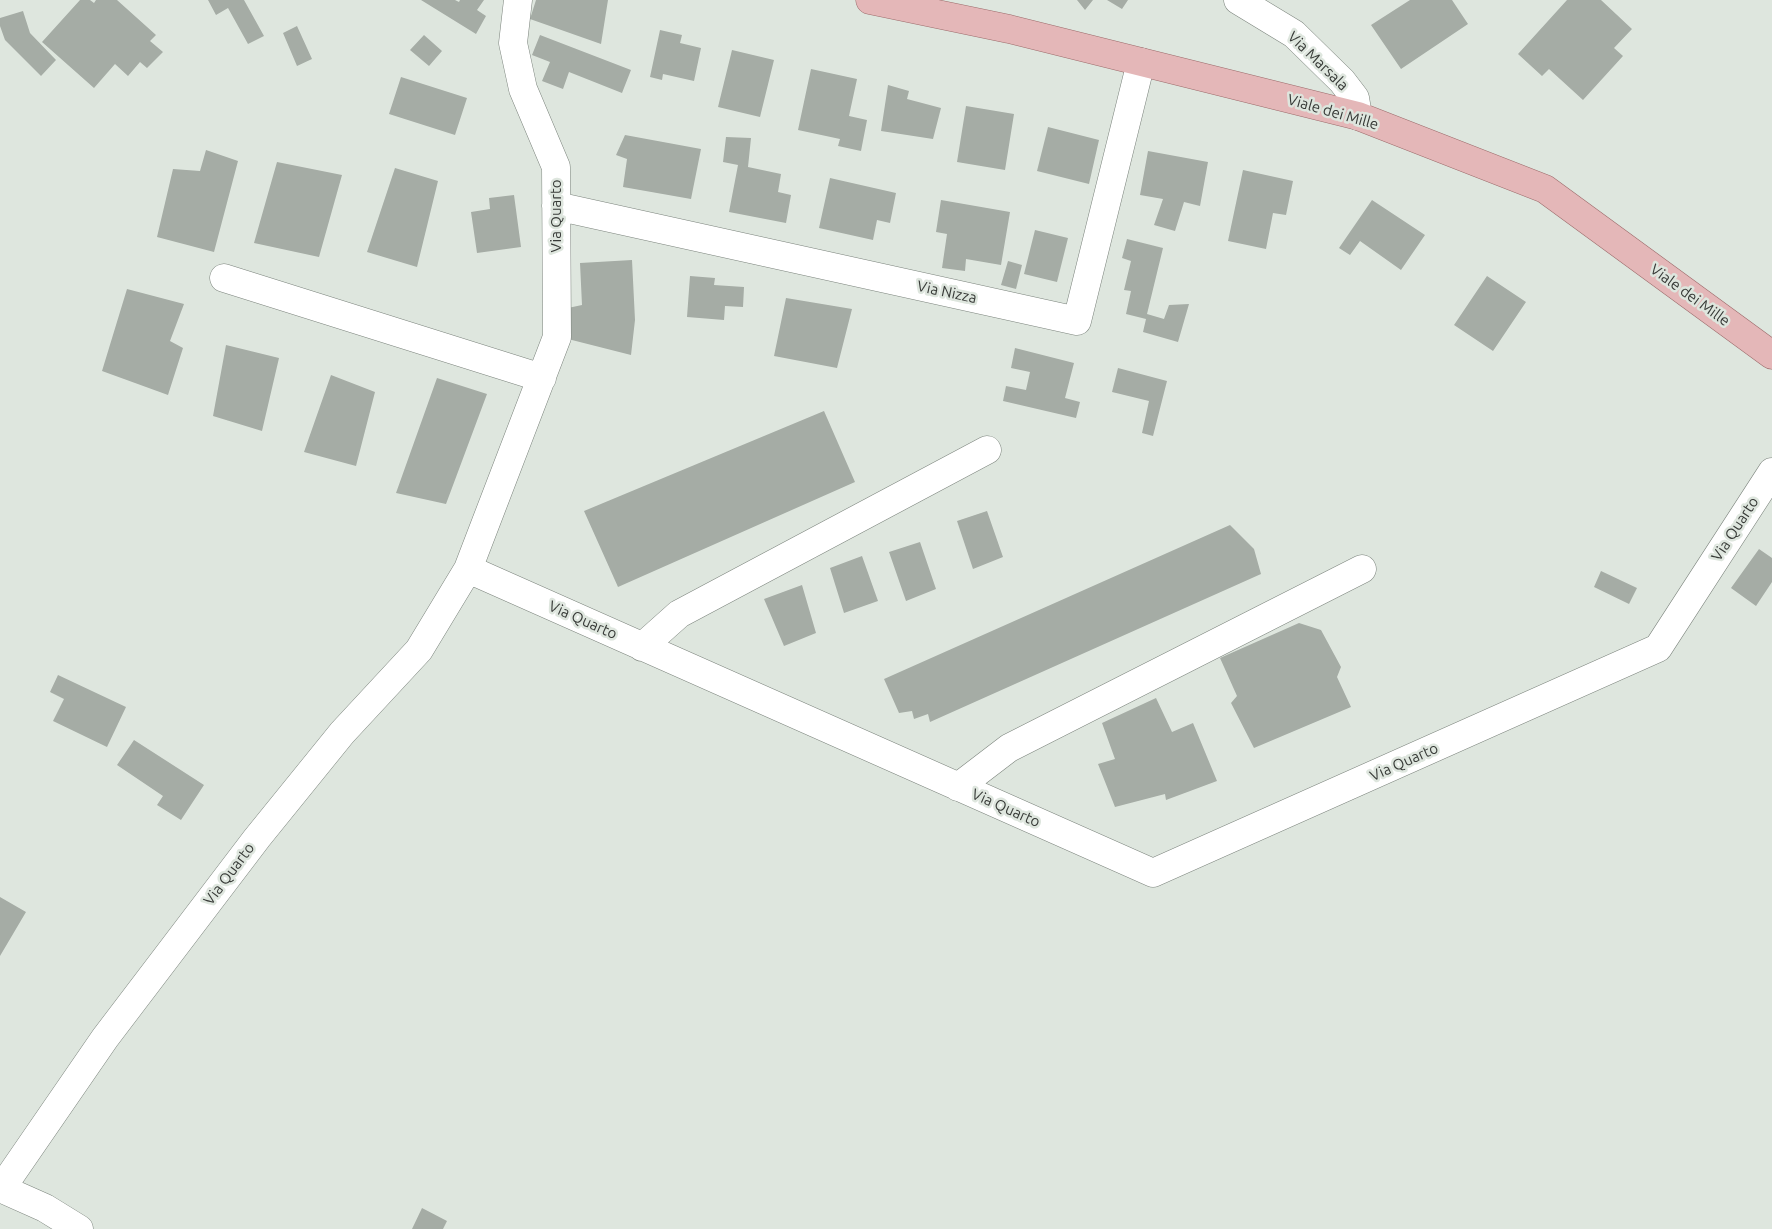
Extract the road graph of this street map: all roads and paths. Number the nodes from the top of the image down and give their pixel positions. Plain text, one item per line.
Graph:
1 (518, 0) edge
2 (870, 0) edge
3 (1238, 0) edge
4 (1141, 62) junction
5 (1358, 116) junction
6 (556, 206) junction
7 (224, 278) dead end
8 (1772, 354) edge
9 (542, 378) junction
10 (987, 450) dead end
11 (1772, 472) edge
12 (468, 569) junction
13 (1362, 569) dead end
14 (642, 647) junction
15 (958, 786) junction
16 (0, 1188) edge
17 (79, 1229) edge

1 - 6 street, Via Quarto
2 - 4 main road, Viale dei Mille
3 - 5 street, Via Marsala
4 - 5 main road, Viale dei Mille
4 - 6 street, Via Nizza
5 - 8 main road, Viale dei Mille
6 - 9 street, Via Quarto
7 - 9 street
9 - 12 street, Via Quarto
10 - 14 street
11 - 15 street, Via Quarto
12 - 14 street, Via Quarto
12 - 16 street, Via Quarto
13 - 15 street, Via Quarto
14 - 15 street, Via Quarto
16 - 17 street

